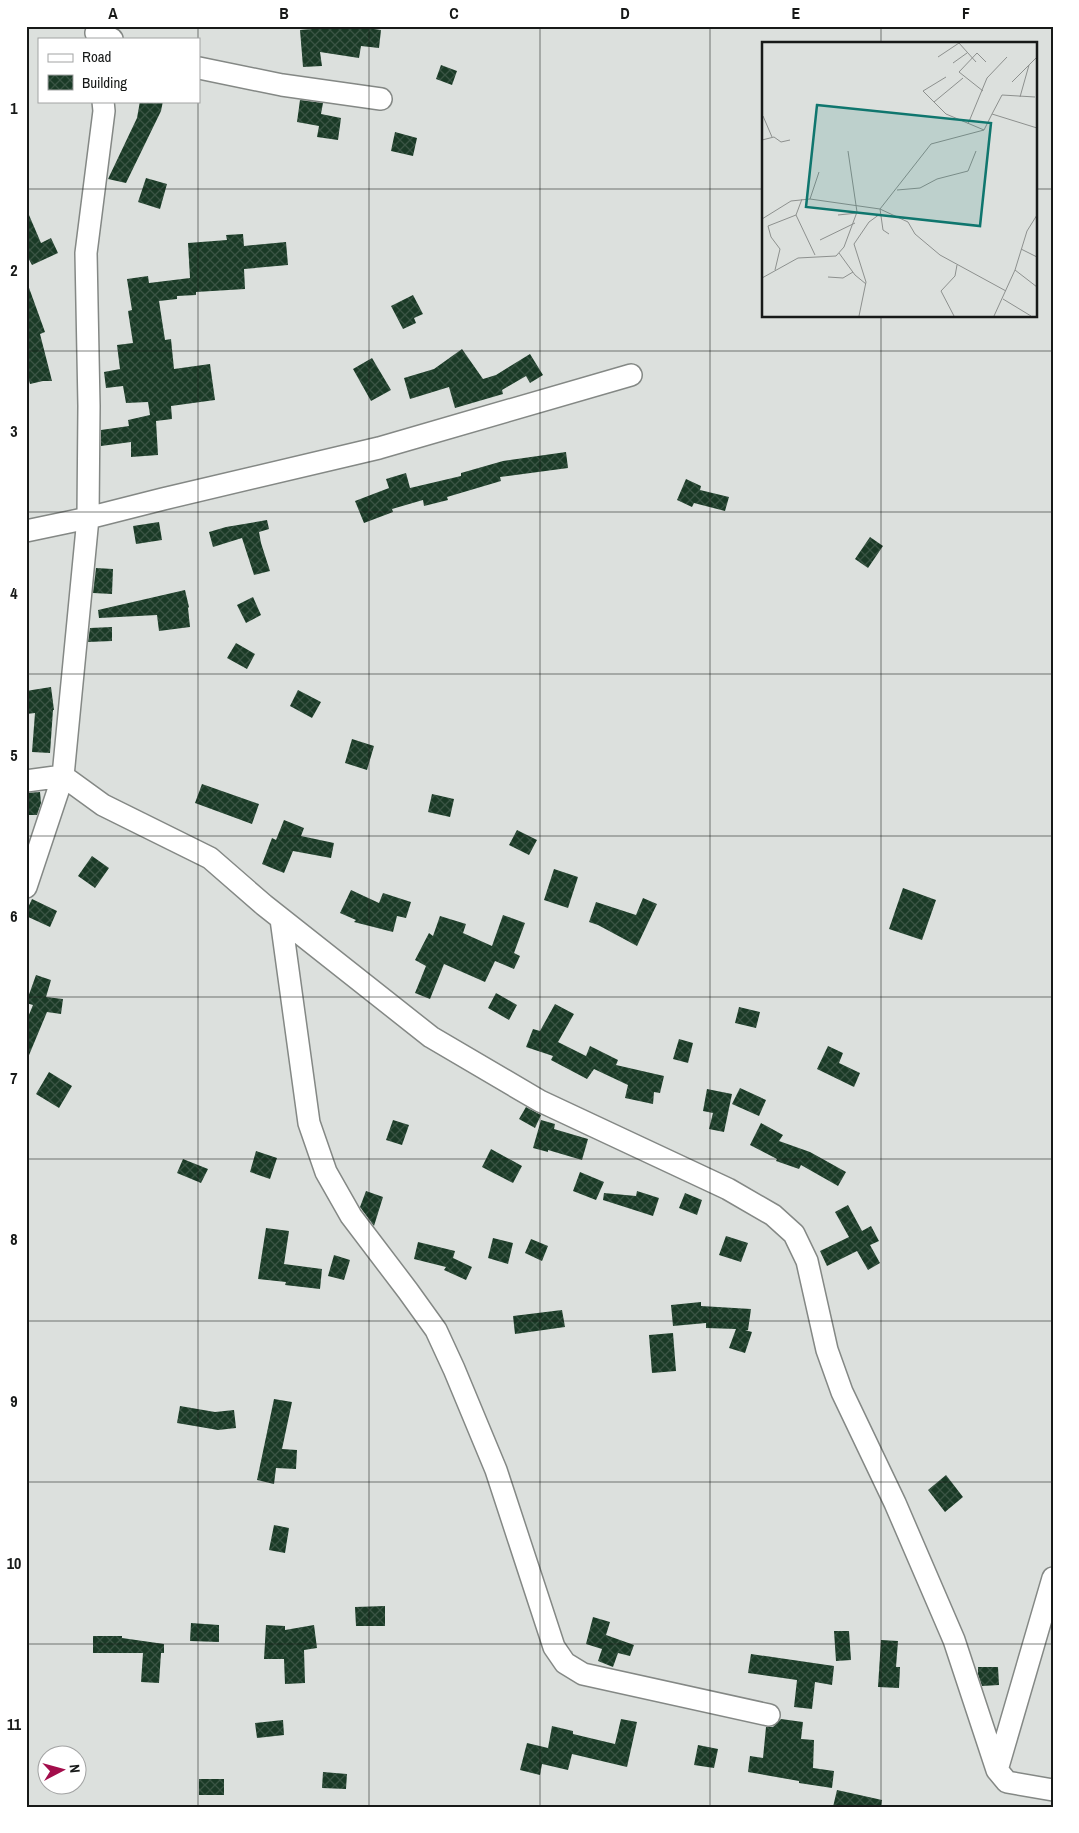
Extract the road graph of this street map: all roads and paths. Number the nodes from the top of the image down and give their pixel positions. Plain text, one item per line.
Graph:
1 (200, 68) edge
2 (381, 99) dead end
3 (103, 102) edge
4 (631, 375) dead end
5 (88, 518) junction
6 (26, 531) edge
7 (63, 776) junction
8 (26, 781) edge
9 (26, 887) edge
10 (281, 918) junction
11 (1051, 1590) edge
12 (769, 1715) dead end
13 (996, 1770) junction
14 (1053, 1790) edge

1 - 2 street
3 - 5 street
4 - 5 street
5 - 6 street
5 - 7 street
7 - 8 street
7 - 9 street
7 - 10 street
10 - 12 street
10 - 13 street
11 - 13 street
13 - 14 street

